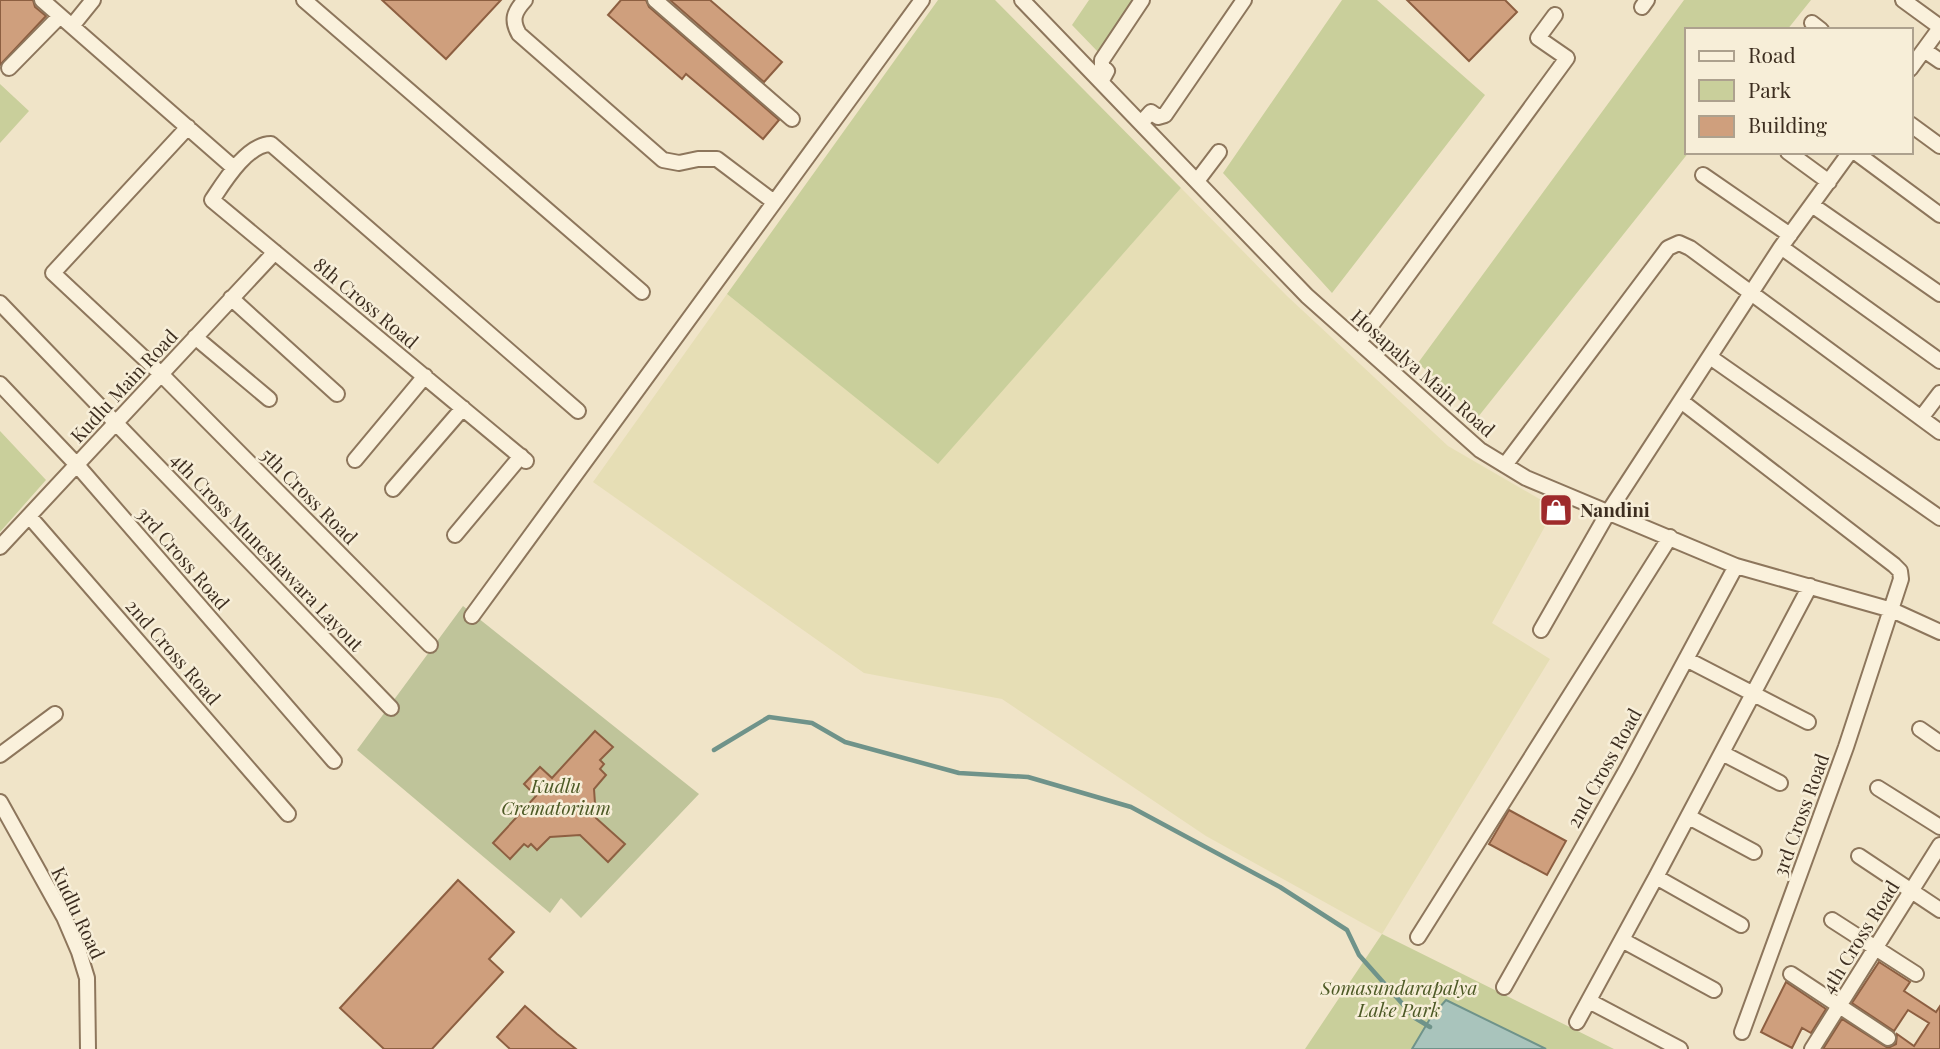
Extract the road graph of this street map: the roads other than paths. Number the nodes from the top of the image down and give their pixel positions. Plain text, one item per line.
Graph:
1 (42, 0) edge
2 (93, 0) edge
3 (304, 0) edge
4 (525, 0) edge
5 (655, 0) edge
6 (922, 0) edge
7 (1022, 0) edge
8 (1142, 0) edge
9 (1244, 0) edge
10 (1903, 0) edge
11 (1555, 15) dead end
12 (60, 16) junction
13 (72, 26) junction
14 (1940, 28) edge
15 (1924, 50) junction
16 (1940, 61) edge
17 (1912, 66) edge
18 (9, 68) dead end
19 (1101, 82) junction
20 (792, 119) dead end
21 (1141, 123) junction
22 (1912, 125) edge
23 (188, 127) junction
24 (1940, 146) edge
25 (1219, 152) dead end
26 (1791, 154) edge
27 (1851, 154) edge
28 (1856, 154) edge
29 (234, 168) junction
30 (1703, 175) dead end
31 (1197, 181) junction
32 (1829, 182) junction
33 (774, 202) junction
34 (1812, 205) junction
35 (1940, 215) edge
36 (1790, 235) junction
37 (1781, 247) junction
38 (275, 251) junction
39 (642, 292) dead end
40 (1751, 294) junction
41 (1940, 294) edge
42 (232, 298) junction
43 (0, 303) edge
44 (195, 337) junction
45 (1359, 342) junction
46 (1710, 357) junction
47 (1940, 361) edge
48 (161, 374) junction
49 (425, 376) junction
50 (0, 384) edge
51 (1940, 393) edge
52 (337, 394) dead end
53 (269, 399) dead end
54 (1681, 401) junction
55 (463, 408) junction
56 (578, 411) dead end
57 (1921, 418) junction
58 (116, 423) junction
59 (1940, 432) edge
60 (355, 460) dead end
61 (77, 465) junction
62 (1505, 465) junction
63 (393, 489) dead end
64 (1609, 512) junction
65 (29, 516) junction
66 (1940, 518) edge
67 (455, 535) dead end
68 (1670, 537) junction
69 (0, 547) edge
70 (1736, 566) junction
71 (1810, 586) junction
72 (1892, 610) junction
73 (472, 616) dead end
74 (1541, 630) dead end
75 (1940, 632) edge
76 (430, 645) dead end
77 (1686, 659) junction
78 (1754, 694) junction
79 (391, 708) dead end
80 (55, 714) dead end
81 (1808, 722) dead end
82 (1920, 729) dead end
83 (1940, 743) edge
84 (1722, 753) junction
85 (0, 755) edge
86 (334, 761) dead end
87 (1780, 783) dead end
88 (1878, 788) dead end
89 (2, 812) edge
90 (288, 814) dead end
91 (1689, 817) junction
92 (1940, 827) edge
93 (1940, 845) edge
94 (1754, 852) dead end
95 (1859, 856) dead end
96 (1656, 877) junction
97 (1911, 891) junction
98 (1940, 910) edge
99 (1832, 920) dead end
100 (1741, 925) dead end
101 (1418, 937) dead end
102 (1622, 940) junction
103 (1875, 948) junction
104 (1791, 974) dead end
105 (1916, 974) dead end
106 (1504, 987) dead end
107 (1714, 990) dead end
108 (1589, 1001) junction
109 (1840, 1004) junction
110 (1577, 1022) dead end
111 (1742, 1032) dead end
112 (1888, 1038) dead end
113 (88, 1049) edge
114 (1680, 1049) edge
115 (1812, 1049) edge

1 - 12 street
2 - 13 street
3 - 39 street
4 - 33 street
5 - 20 street
6 - 33 street
7 - 19 street, Hosapalya Main Road
8 - 19 street
9 - 21 street
10 - 14 street
11 - 45 street
12 - 13 street
12 - 18 street
13 - 23 street
14 - 15 street
15 - 16 street
15 - 17 street
19 - 21 street, Hosapalya Main Road
21 - 31 street, Hosapalya Main Road
22 - 24 street
23 - 29 street
23 - 48 street, 5th Cross Road
25 - 31 street
26 - 32 street
27 - 32 street
28 - 35 street
29 - 38 street, 8th Cross Road
29 - 56 street
30 - 36 street
31 - 45 street, Hosapalya Main Road
32 - 34 street
33 - 73 street
34 - 36 street
34 - 41 street
36 - 37 street
37 - 40 street
37 - 47 street
38 - 42 street, Kudlu Main Road
38 - 49 street, 8th Cross Road
40 - 46 street
40 - 57 street
40 - 62 street
42 - 44 street, Kudlu Main Road
42 - 52 street
43 - 58 street, 4th Cross Muneshawara Layout
44 - 48 street, Kudlu Main Road
44 - 53 street
45 - 62 street, Hosapalya Main Road
46 - 54 street
46 - 66 street
48 - 58 street, Kudlu Main Road
48 - 76 street, 5th Cross Road
49 - 55 street, 8th Cross Road
49 - 60 street
50 - 61 street, 3rd Cross Road
51 - 57 street
54 - 64 street
54 - 72 street, 3rd Cross Road
55 - 63 street
55 - 67 street, 8th Cross Road
57 - 59 street
58 - 61 street, Kudlu Main Road
58 - 79 street, 4th Cross Muneshawara Layout
61 - 65 street, Kudlu Main Road
61 - 86 street, 3rd Cross Road
62 - 64 street, Hosapalya Main Road
64 - 68 street, Hosapalya Main Road
64 - 74 street
65 - 69 street, Kudlu Main Road
65 - 90 street, 2nd Cross Road
68 - 70 street, Hosapalya Main Road
68 - 101 street
70 - 71 street, Hosapalya Main Road
70 - 77 street, 2nd Cross Road
71 - 72 street, Hosapalya Main Road
71 - 78 street
72 - 75 street, Hosapalya Main Road
72 - 111 street, 3rd Cross Road
77 - 78 street
77 - 106 street, 2nd Cross Road
78 - 81 street
78 - 84 street
80 - 85 street
82 - 83 street
84 - 87 street
84 - 91 street
88 - 92 street
89 - 113 street, Kudlu Road
91 - 94 street
91 - 96 street
93 - 97 street, 4th Cross Road
95 - 97 street
96 - 100 street
96 - 102 street
97 - 98 street
97 - 103 street, 4th Cross Road
99 - 103 street
102 - 107 street
102 - 108 street
103 - 105 street
103 - 109 street, 4th Cross Road
104 - 109 street
108 - 110 street
108 - 114 street
109 - 112 street
109 - 115 street, 4th Cross Road

